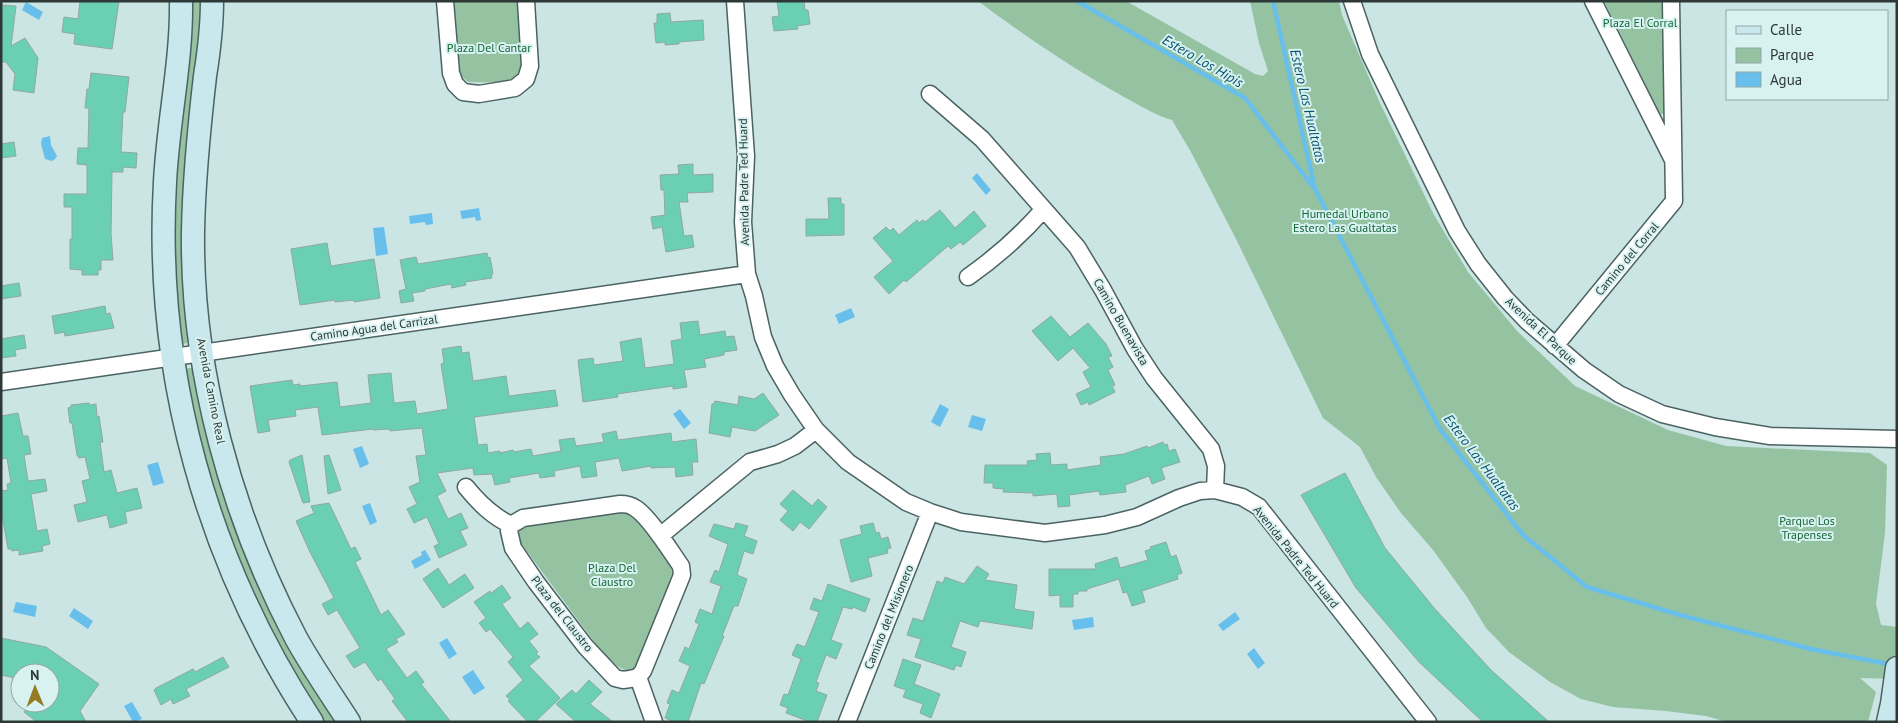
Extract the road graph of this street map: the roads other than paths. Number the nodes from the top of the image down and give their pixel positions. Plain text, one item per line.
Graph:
1 (181, 1) edge
2 (212, 1) edge
3 (445, 1) edge
4 (526, 1) edge
5 (735, 1) edge
6 (1352, 1) edge
7 (1594, 1) edge
8 (1671, 1) edge
9 (930, 94) dead end
10 (1675, 164) junction
11 (1043, 210) junction
12 (747, 274) junction
13 (968, 277) dead end
14 (1556, 346) junction
15 (201, 354) junction
16 (172, 358) junction
17 (1, 382) edge
18 (816, 430) junction
19 (1897, 439) edge
20 (466, 486) dead end
21 (1215, 490) junction
22 (930, 512) junction
23 (511, 525) junction
24 (660, 536) junction
25 (1897, 668) edge
26 (638, 677) junction
27 (1890, 713) edge
28 (312, 722) edge
29 (349, 722) edge
30 (654, 722) edge
31 (847, 722) edge
32 (1428, 722) edge

1 - 16 main road
2 - 15 main road, Avenida Camino Real
3 - 4 street
5 - 12 street, Avenida Padre Ted Huard
6 - 14 street, Avenida El Parque
7 - 10 street, Camino del Corral
8 - 10 street, Camino del Corral
9 - 11 street, Camino Buenavista
10 - 14 street, Camino del Corral
11 - 13 street
11 - 21 street, Camino Buenavista
12 - 15 street, Camino Agua del Carrizal
12 - 18 street, Avenida Padre Ted Huard
14 - 19 street, Avenida El Parque
15 - 16 street, Camino Agua del Carrizal
15 - 29 main road, Avenida Camino Real
16 - 17 street, Camino Agua del Carrizal
16 - 28 main road
18 - 22 street, Avenida Padre Ted Huard
18 - 24 street
20 - 23 street
21 - 22 street, Avenida Padre Ted Huard
21 - 32 street, Avenida Padre Ted Huard
22 - 31 street, Camino del Misionero
23 - 24 street
23 - 26 street, Plaza del Claustro
24 - 26 street
25 - 27 main road
26 - 30 street

